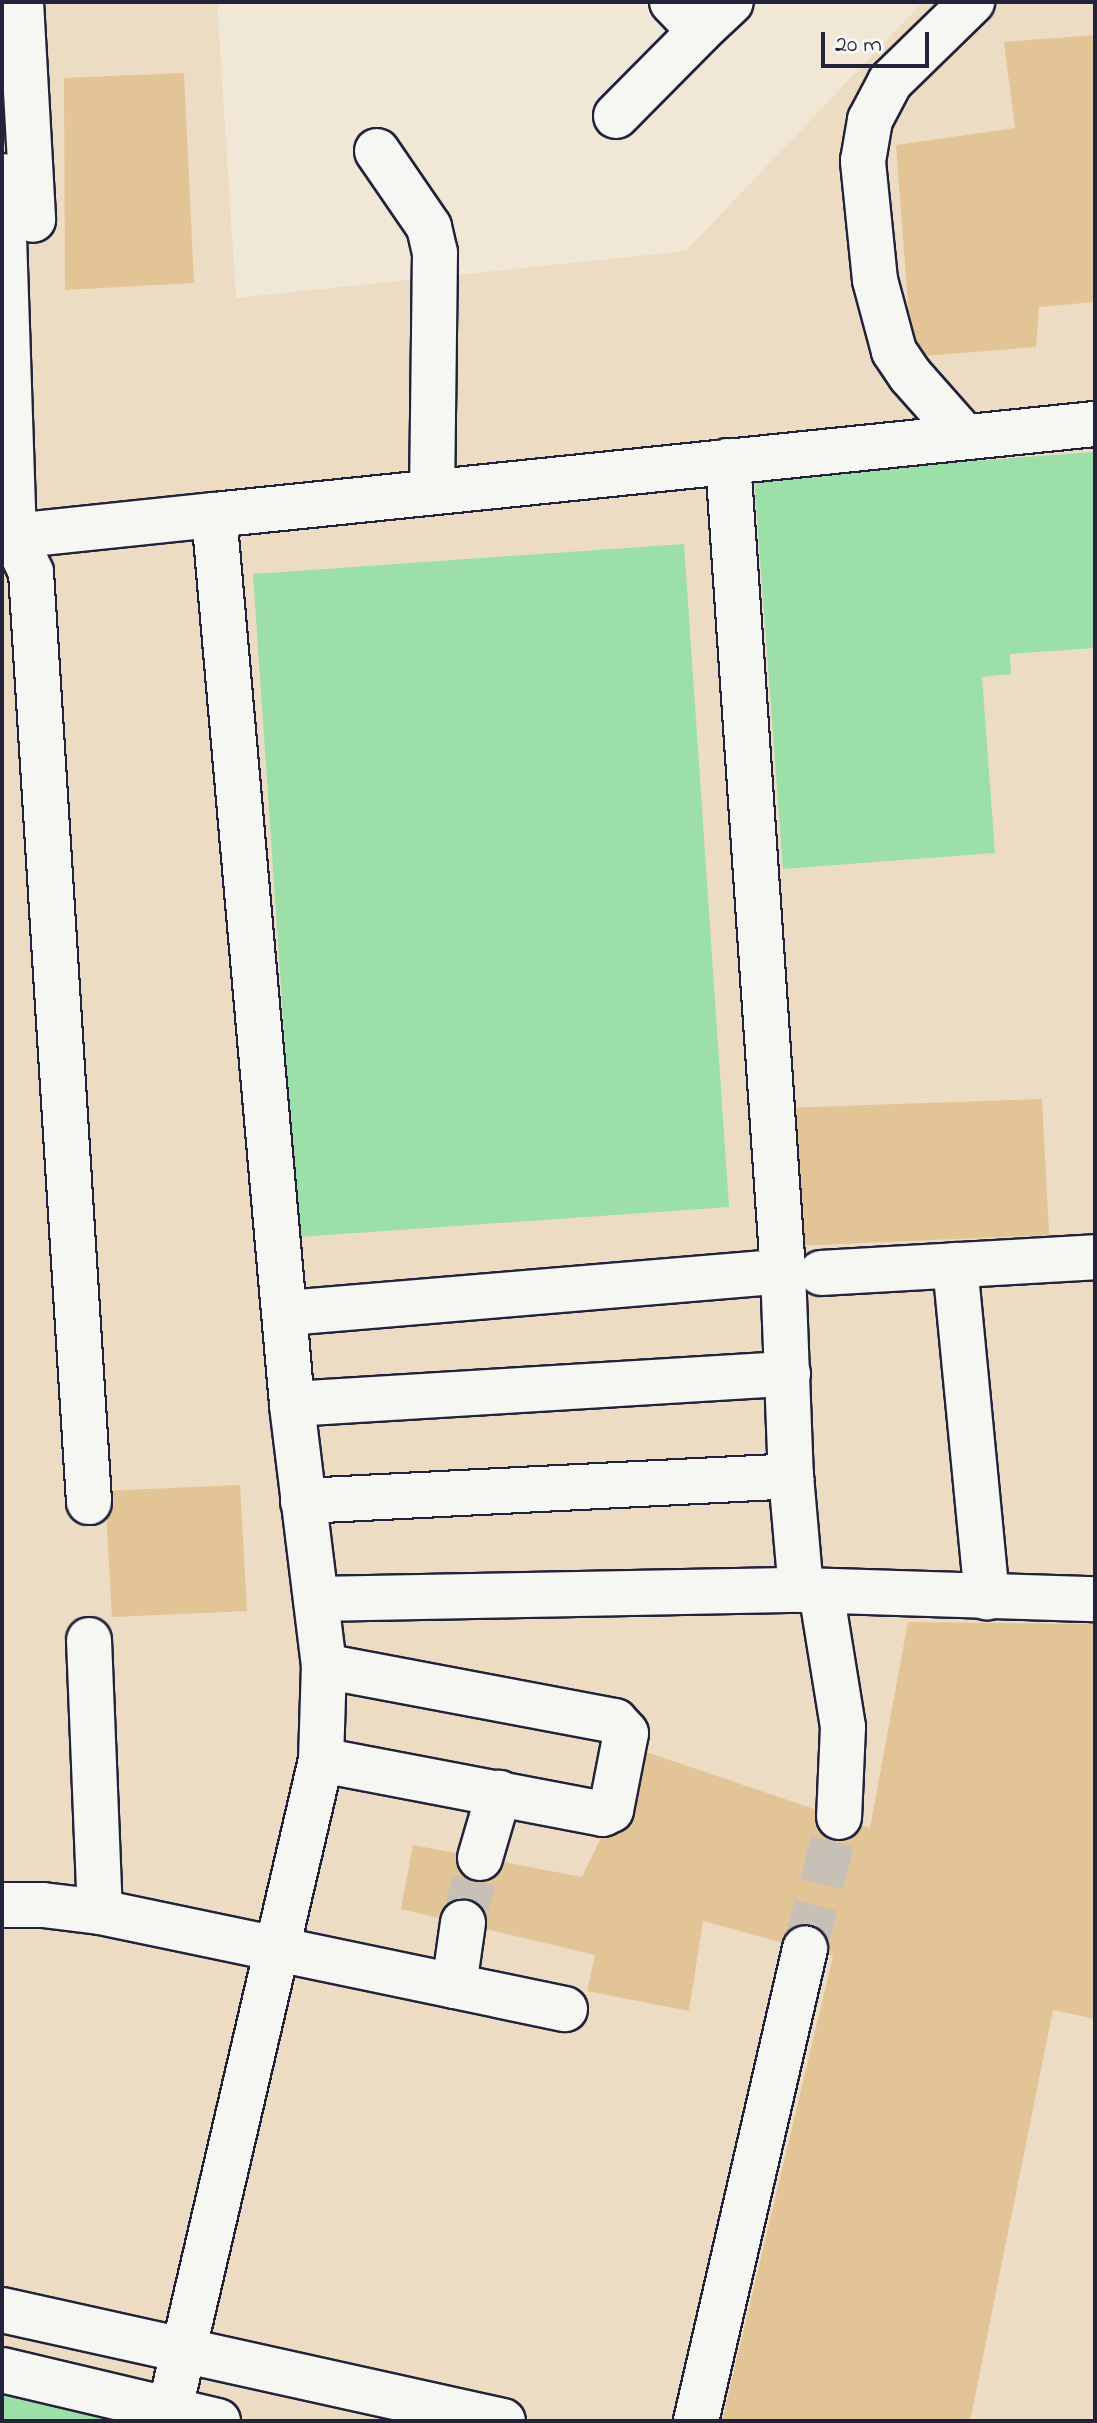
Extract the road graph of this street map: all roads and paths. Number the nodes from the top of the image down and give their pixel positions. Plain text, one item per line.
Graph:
1 (21, 2) edge
2 (972, 2) edge
3 (701, 12) edge
4 (616, 116) dead end
5 (377, 151) dead end
6 (2, 176) edge
7 (1094, 416) edge
8 (964, 436) junction
9 (728, 461) junction
10 (432, 490) junction
11 (214, 515) junction
12 (30, 547) junction
13 (1095, 1257) edge
14 (955, 1265) junction
15 (802, 1272) junction
16 (287, 1313) junction
17 (788, 1374) junction
18 (292, 1404) junction
19 (791, 1476) junction
20 (303, 1501) junction
21 (89, 1502) dead end
22 (811, 1590) junction
23 (987, 1597) junction
24 (316, 1599) junction
25 (1095, 1599) edge
26 (89, 1640) dead end
27 (324, 1666) junction
28 (321, 1760) junction
29 (499, 1793) junction
30 (839, 1817) tunnel mouth
31 (480, 1858) tunnel mouth
32 (2, 1905) edge
33 (100, 1912) junction
34 (463, 1923) tunnel mouth
35 (805, 1948) tunnel mouth
36 (278, 1949) junction
37 (454, 1986) junction
38 (565, 2009) dead end
39 (2, 2310) edge
40 (184, 2350) junction
41 (2, 2370) edge
42 (168, 2414) edge
43 (218, 2421) edge
44 (503, 2421) edge
45 (696, 2421) edge

1 - 12 street
2 - 8 street
3 - 4 street
5 - 10 street
6 - 12 street
7 - 8 street
8 - 9 street
9 - 10 street
9 - 15 street
10 - 11 street
11 - 12 street
11 - 16 street
12 - 21 street
13 - 14 street
14 - 15 street
14 - 23 street
15 - 16 street
15 - 17 street
16 - 18 street
17 - 18 street
17 - 19 street
18 - 20 street
19 - 20 street
19 - 22 street
20 - 24 street
22 - 23 street
22 - 24 street
22 - 30 street
23 - 25 street
24 - 27 street
26 - 33 street
27 - 28 street
27 - 29 street
28 - 29 street
28 - 36 street
29 - 31 street
32 - 33 street
33 - 36 street
34 - 37 street
35 - 45 street
36 - 37 street
36 - 40 street
37 - 38 street
39 - 40 street
40 - 42 street
40 - 44 street
41 - 42 street
42 - 43 street

